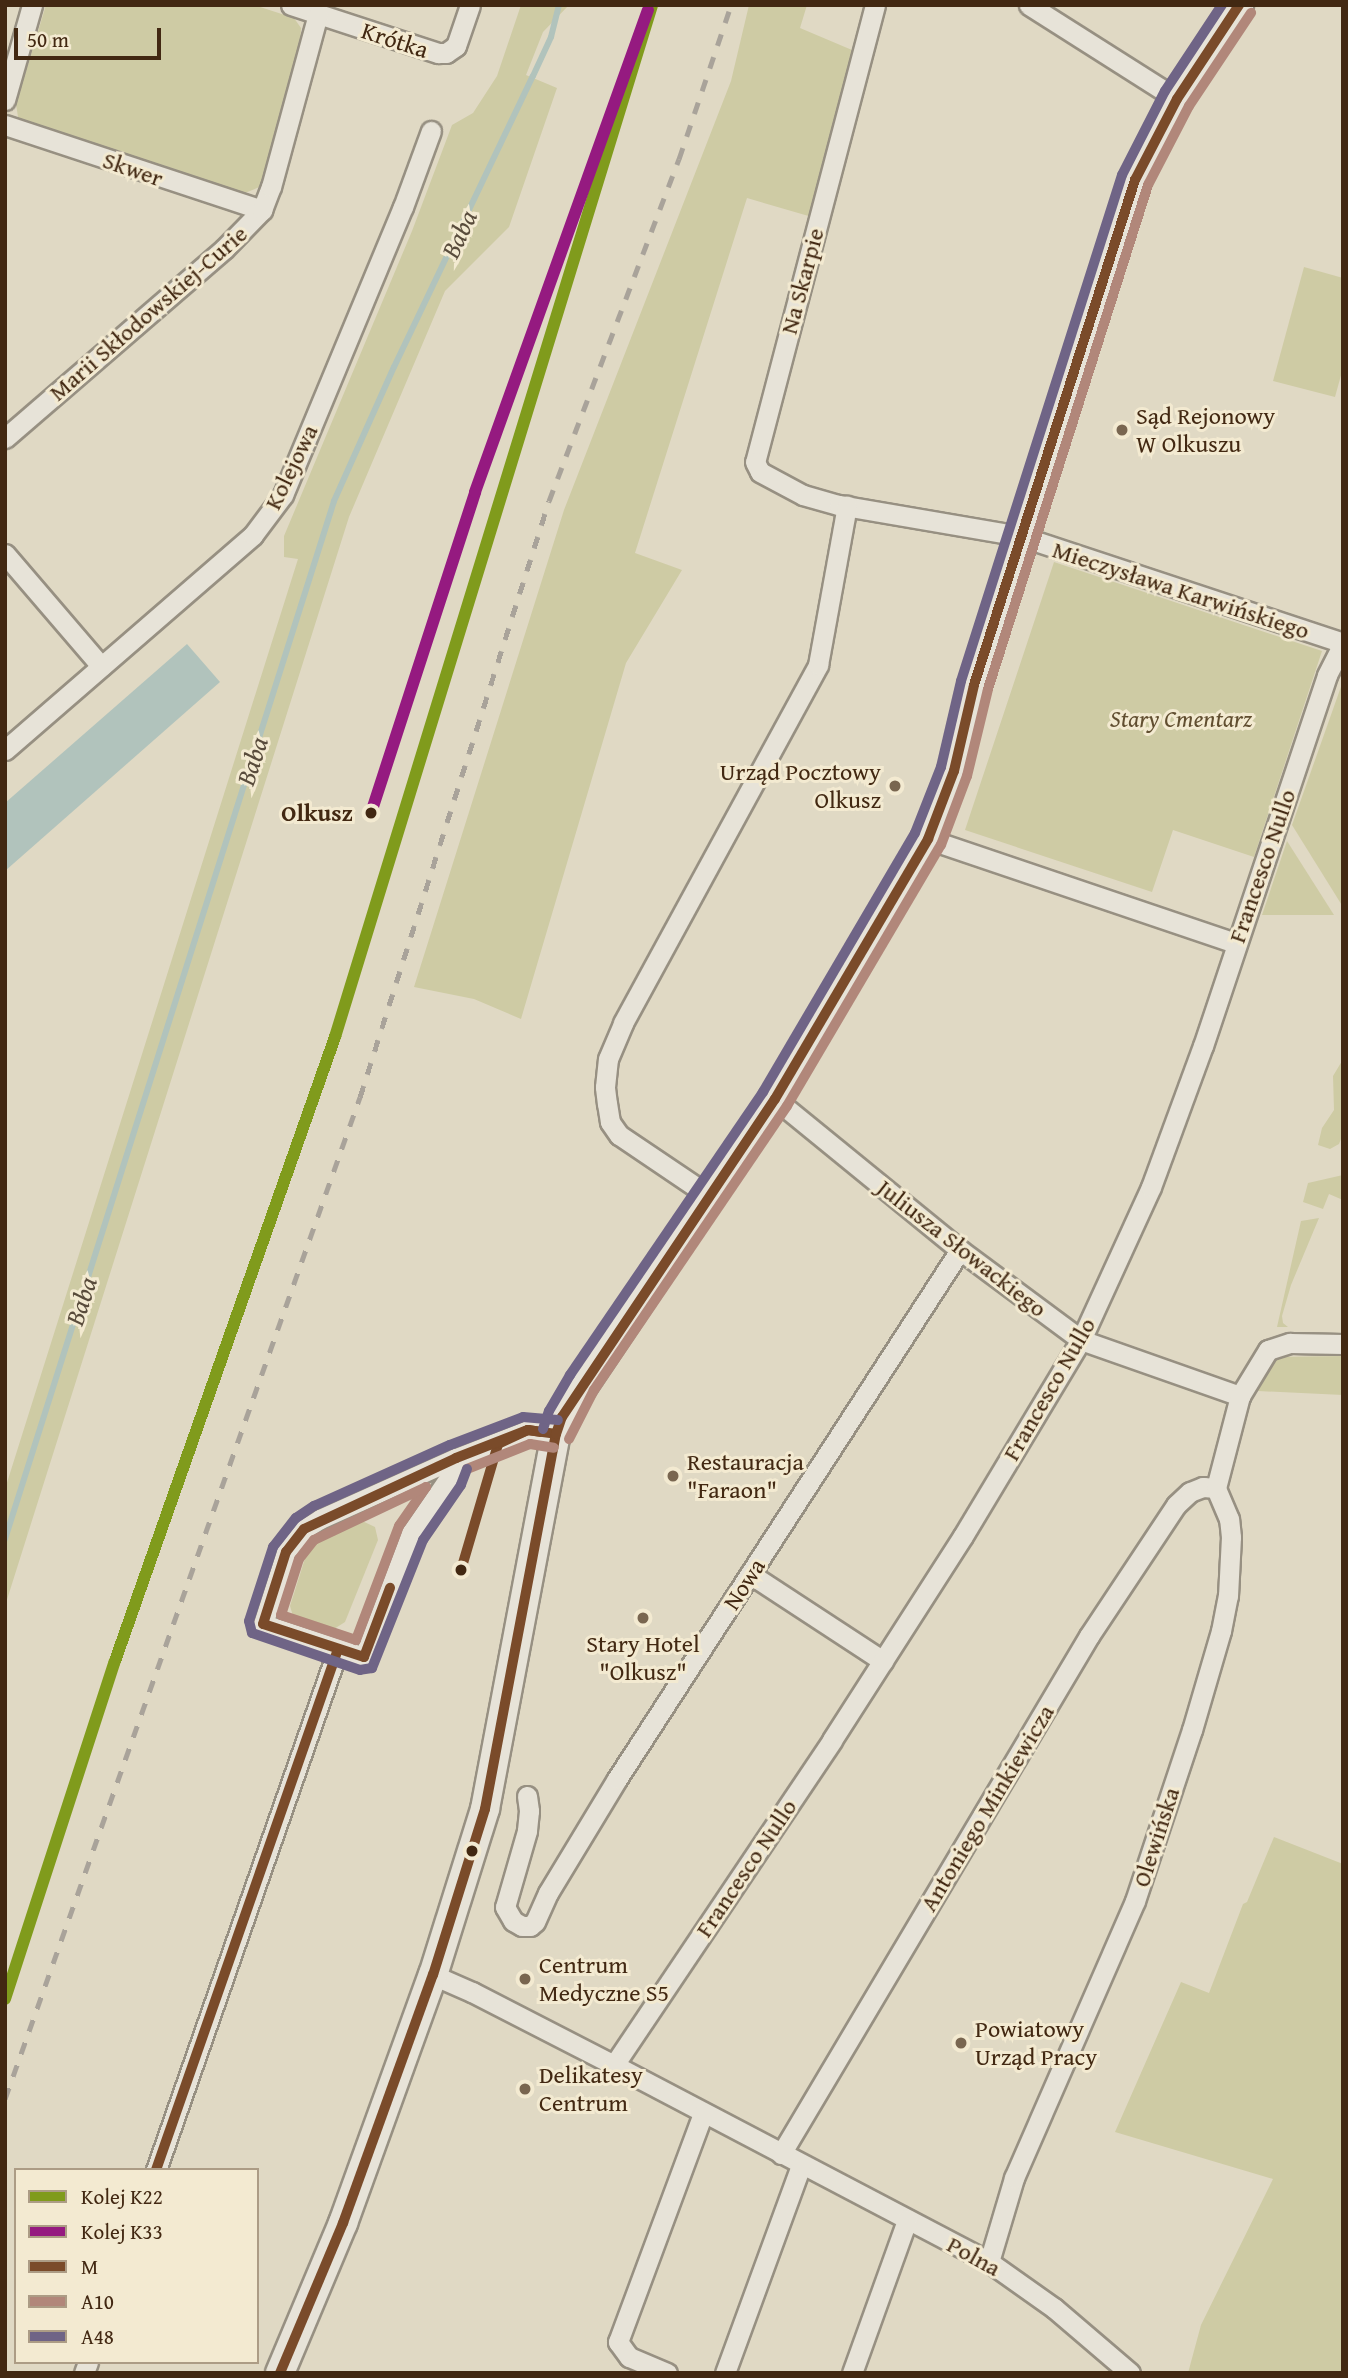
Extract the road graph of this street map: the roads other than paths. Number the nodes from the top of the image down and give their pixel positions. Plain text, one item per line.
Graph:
1 (32, 5) edge
2 (291, 5) edge
3 (470, 5) edge
4 (875, 5) edge
5 (1029, 5) edge
6 (1238, 5) edge
7 (318, 14) junction
8 (1177, 99) junction
9 (5, 100) edge
10 (5, 125) edge
11 (431, 131) dead end
12 (262, 210) junction
13 (5, 438) edge
14 (843, 506) junction
15 (1020, 536) junction
16 (5, 554) edge
17 (1343, 643) edge
18 (101, 666) junction
19 (5, 750) edge
20 (928, 839) junction
21 (1236, 943) junction
22 (775, 1099) junction
23 (708, 1195) junction
24 (960, 1250) junction
25 (1081, 1340) junction
26 (1343, 1344) edge
27 (1240, 1396) junction
28 (556, 1434) junction
29 (456, 1458) junction
30 (1216, 1488) junction
31 (750, 1574) junction
32 (338, 1649) junction
33 (883, 1661) junction
34 (527, 1796) dead end
35 (433, 1976) junction
36 (614, 2065) junction
37 (703, 2113) junction
38 (781, 2154) junction
39 (801, 2165) junction
40 (157, 2168) edge
41 (906, 2220) junction
42 (989, 2262) junction
43 (280, 2373) edge
44 (667, 2373) edge
45 (724, 2373) edge
46 (852, 2373) edge
47 (1130, 2373) edge

1 - 9 street
2 - 7 street, Krótka
3 - 7 street, Krótka
4 - 14 street, Na Skarpie
5 - 8 street
6 - 8 street
7 - 12 street, Marii Skłodowskiej-Curie
8 - 15 street
10 - 12 street, Skwer
11 - 18 street, Kolejowa
12 - 13 street, Marii Skłodowskiej-Curie
14 - 15 street, Mieczysława Karwińskiego
14 - 23 street
15 - 17 street, Mieczysława Karwińskiego
15 - 20 street
16 - 18 street
17 - 21 street, Francesco Nullo
18 - 19 street, Kolejowa
20 - 21 street
20 - 22 street
21 - 25 street, Francesco Nullo
22 - 23 street
22 - 24 street, Juliusza Słowackiego
23 - 28 street
24 - 25 street, Juliusza Słowackiego
24 - 31 street, Nowa
25 - 27 street, Juliusza Słowackiego
25 - 33 street, Francesco Nullo
26 - 27 street
27 - 30 street
28 - 29 street
28 - 35 street
29 - 32 street
29 - 32 street
30 - 38 street, Antoniego Minkiewicza
30 - 42 street, Olewińska
31 - 33 street
31 - 34 street, Nowa
32 - 40 street
33 - 36 street, Francesco Nullo
35 - 36 street, Polna
35 - 43 street
36 - 37 street, Polna
37 - 38 street, Polna
37 - 44 street
38 - 39 street, Polna
39 - 41 street, Polna
39 - 45 street
41 - 42 street, Polna
41 - 46 street
42 - 47 street, Polna

